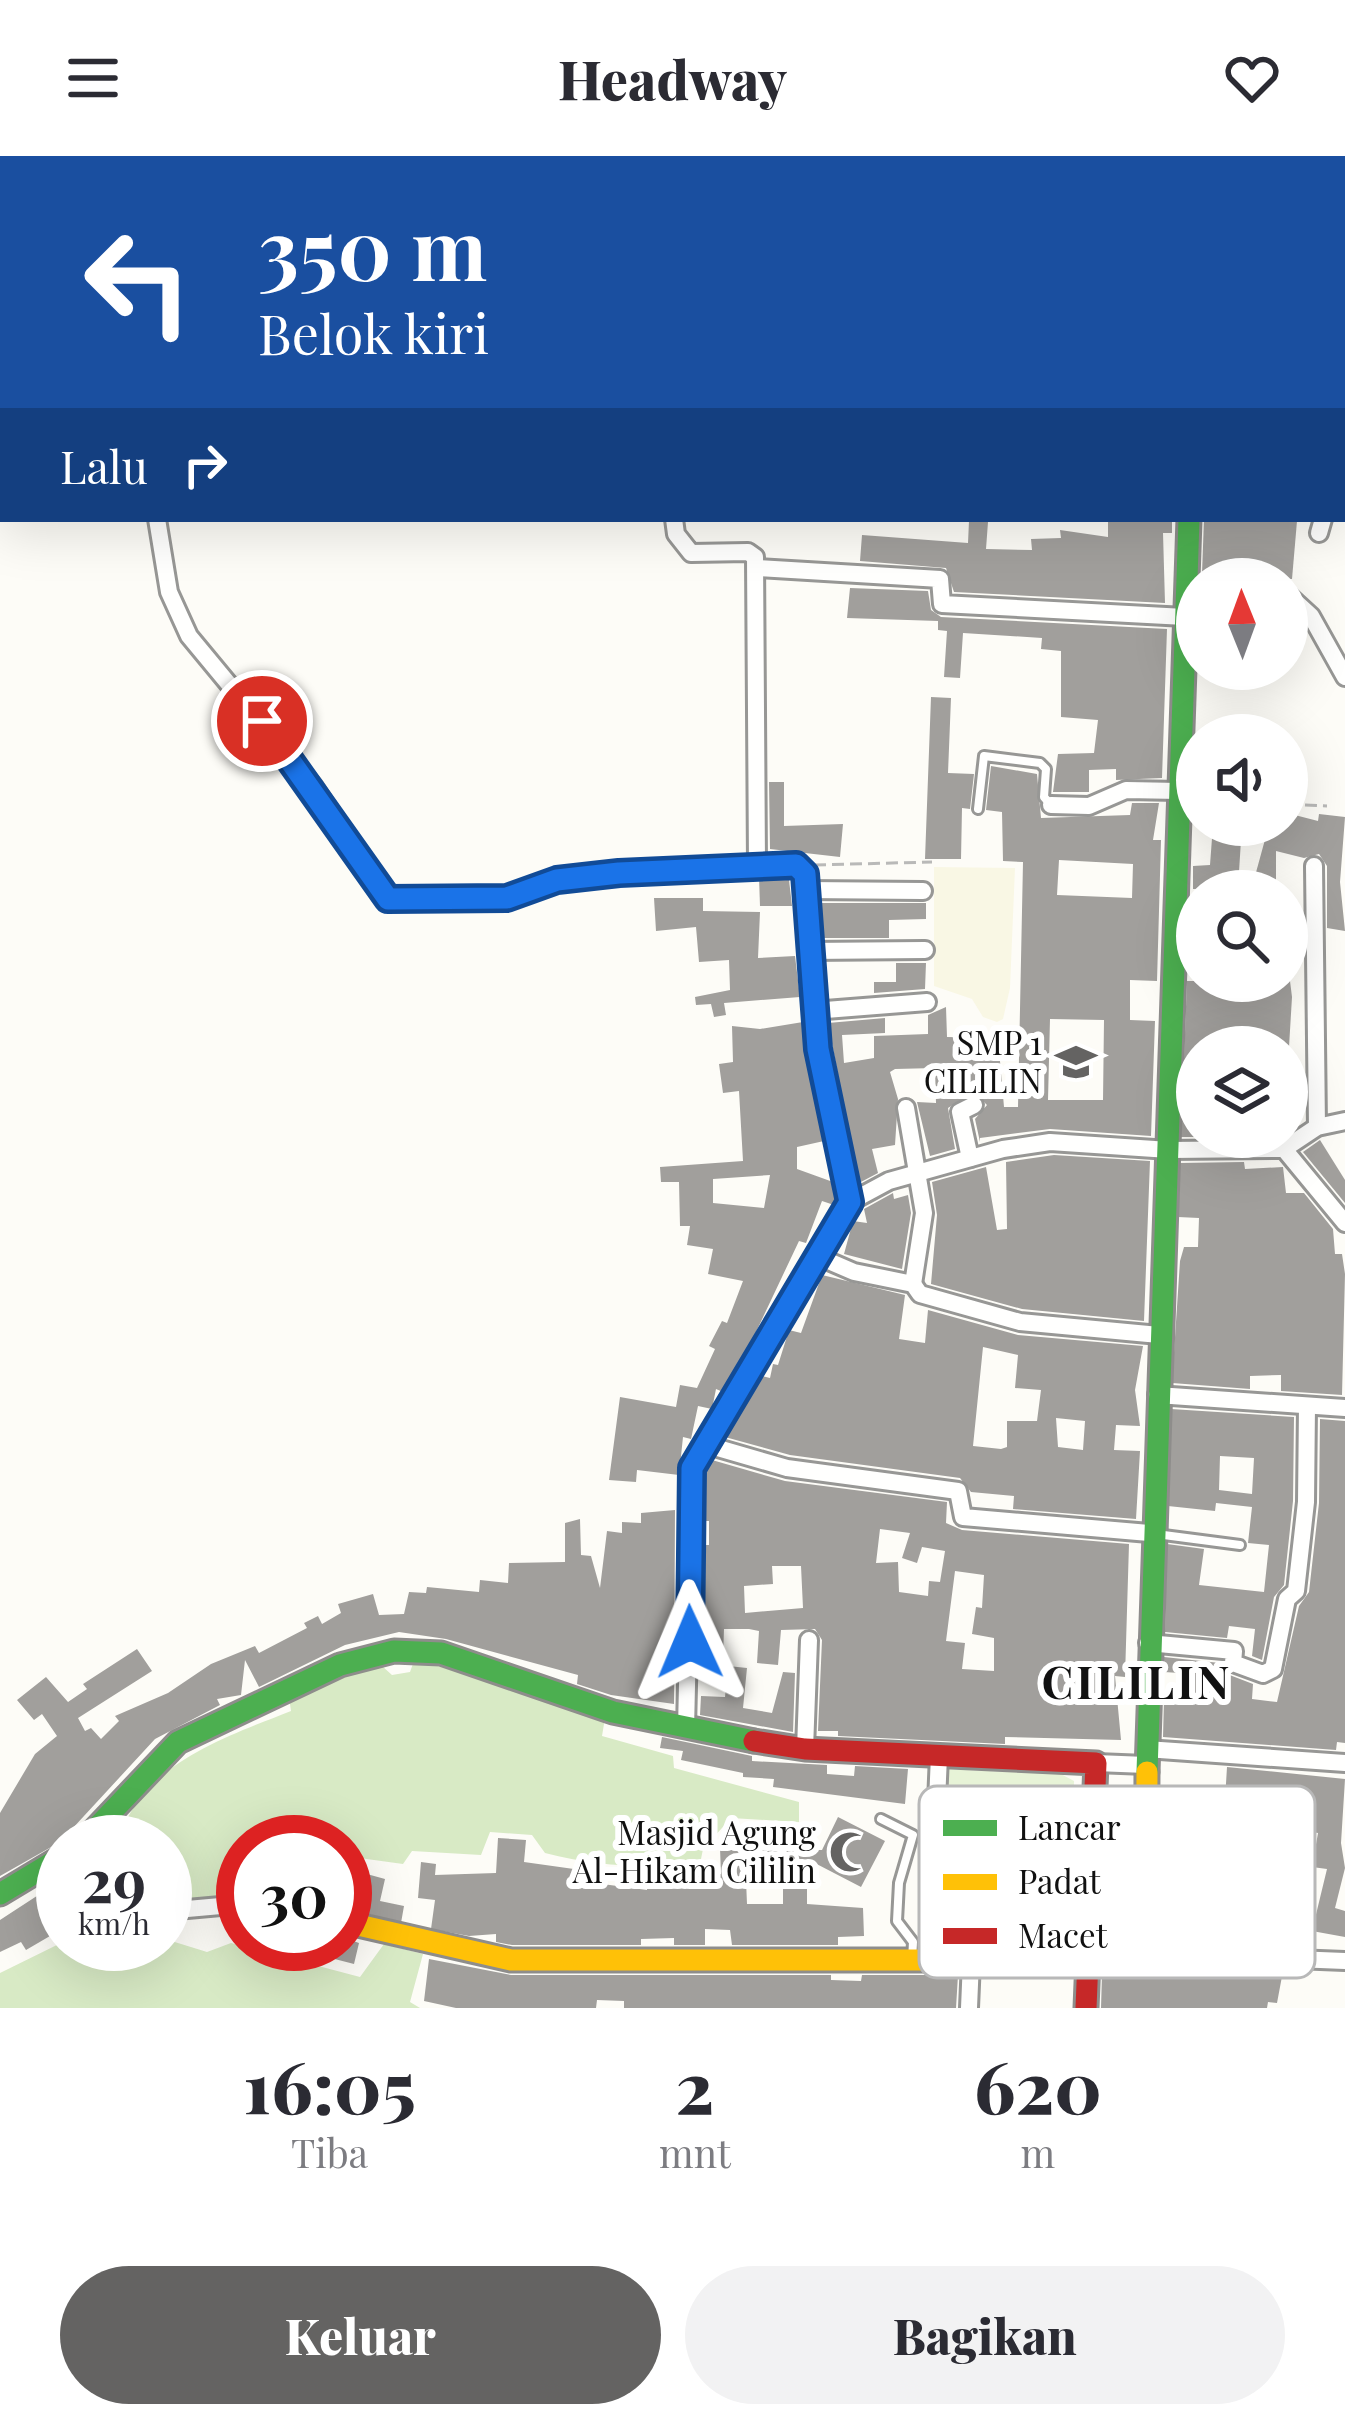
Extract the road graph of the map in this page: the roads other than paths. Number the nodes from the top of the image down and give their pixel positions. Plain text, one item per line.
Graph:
1 (158, 522) edge
2 (674, 522) edge
3 (1189, 522) edge
4 (1191, 558) edge
5 (757, 568) junction
6 (1308, 613) edge
7 (1176, 617) edge
8 (1345, 677) edge
9 (1176, 791) edge
10 (1051, 805) joint
11 (978, 809) dead end
12 (1177, 846) edge
13 (757, 864) junction
14 (1314, 866) dead end
15 (806, 890) junction
16 (923, 891) dead end
17 (925, 950) dead end
18 (807, 951) junction
19 (927, 1002) dead end
20 (813, 1011) junction
21 (974, 1105) dead end
22 (906, 1108) dead end
23 (1345, 1121) edge
24 (1317, 1127) junction
25 (1308, 1133) edge
26 (1168, 1150) junction
27 (1176, 1150) edge
28 (970, 1158) junction
29 (1291, 1158) edge
30 (920, 1172) junction
31 (850, 1202) junction
32 (1345, 1223) edge
33 (817, 1256) junction
34 (913, 1285) junction
35 (1160, 1335) junction
36 (1156, 1395) junction
37 (1307, 1406) junction
38 (1345, 1408) edge
39 (704, 1444) junction
40 (1149, 1533) junction
41 (1240, 1545) dead end
42 (809, 1640) dead end
43 (1148, 1643) junction
44 (686, 1730) junction
45 (805, 1749) junction
46 (939, 1756) junction
47 (1146, 1756) junction
48 (1096, 1763) junction
49 (1345, 1763) edge
50 (936, 1786) edge
51 (1095, 1786) edge
52 (1146, 1786) edge
53 (109, 1815) edge
54 (881, 1819) dead end
55 (36, 1873) edge
56 (0, 1894) edge
57 (372, 1931) edge
58 (919, 1956) edge
59 (1315, 1960) edge
60 (919, 1961) edge
61 (1345, 1961) edge
62 (970, 1978) edge
63 (1088, 1978) edge
64 (969, 2008) edge
65 (1086, 2008) edge

1 - 13 street
2 - 5 street
3 - 4 street
5 - 7 street
5 - 13 street
6 - 8 street
9 - 10 street
10 - 11 lane
12 - 26 street
13 - 15 street
14 - 24 street
15 - 16 street
15 - 18 street
17 - 18 street
18 - 20 street
19 - 20 street
20 - 31 street
21 - 28 street
22 - 30 street
23 - 24 street
24 - 25 street
26 - 27 street
26 - 28 street
26 - 35 street
28 - 30 street
29 - 32 street
30 - 31 street
30 - 34 street
31 - 33 street
33 - 34 street
33 - 39 street
34 - 35 street
35 - 36 street
36 - 37 street
36 - 40 street
37 - 38 street
37 - 43 street
39 - 40 street
39 - 44 street
40 - 41 lane
40 - 43 street
42 - 45 street
43 - 47 street
44 - 45 street
44 - 53 street
45 - 46 street
46 - 48 street
46 - 50 street
47 - 48 street
47 - 49 street
47 - 52 street
48 - 51 street
54 - 58 lane
55 - 56 street
57 - 60 street
59 - 61 street
62 - 64 street
63 - 65 street

